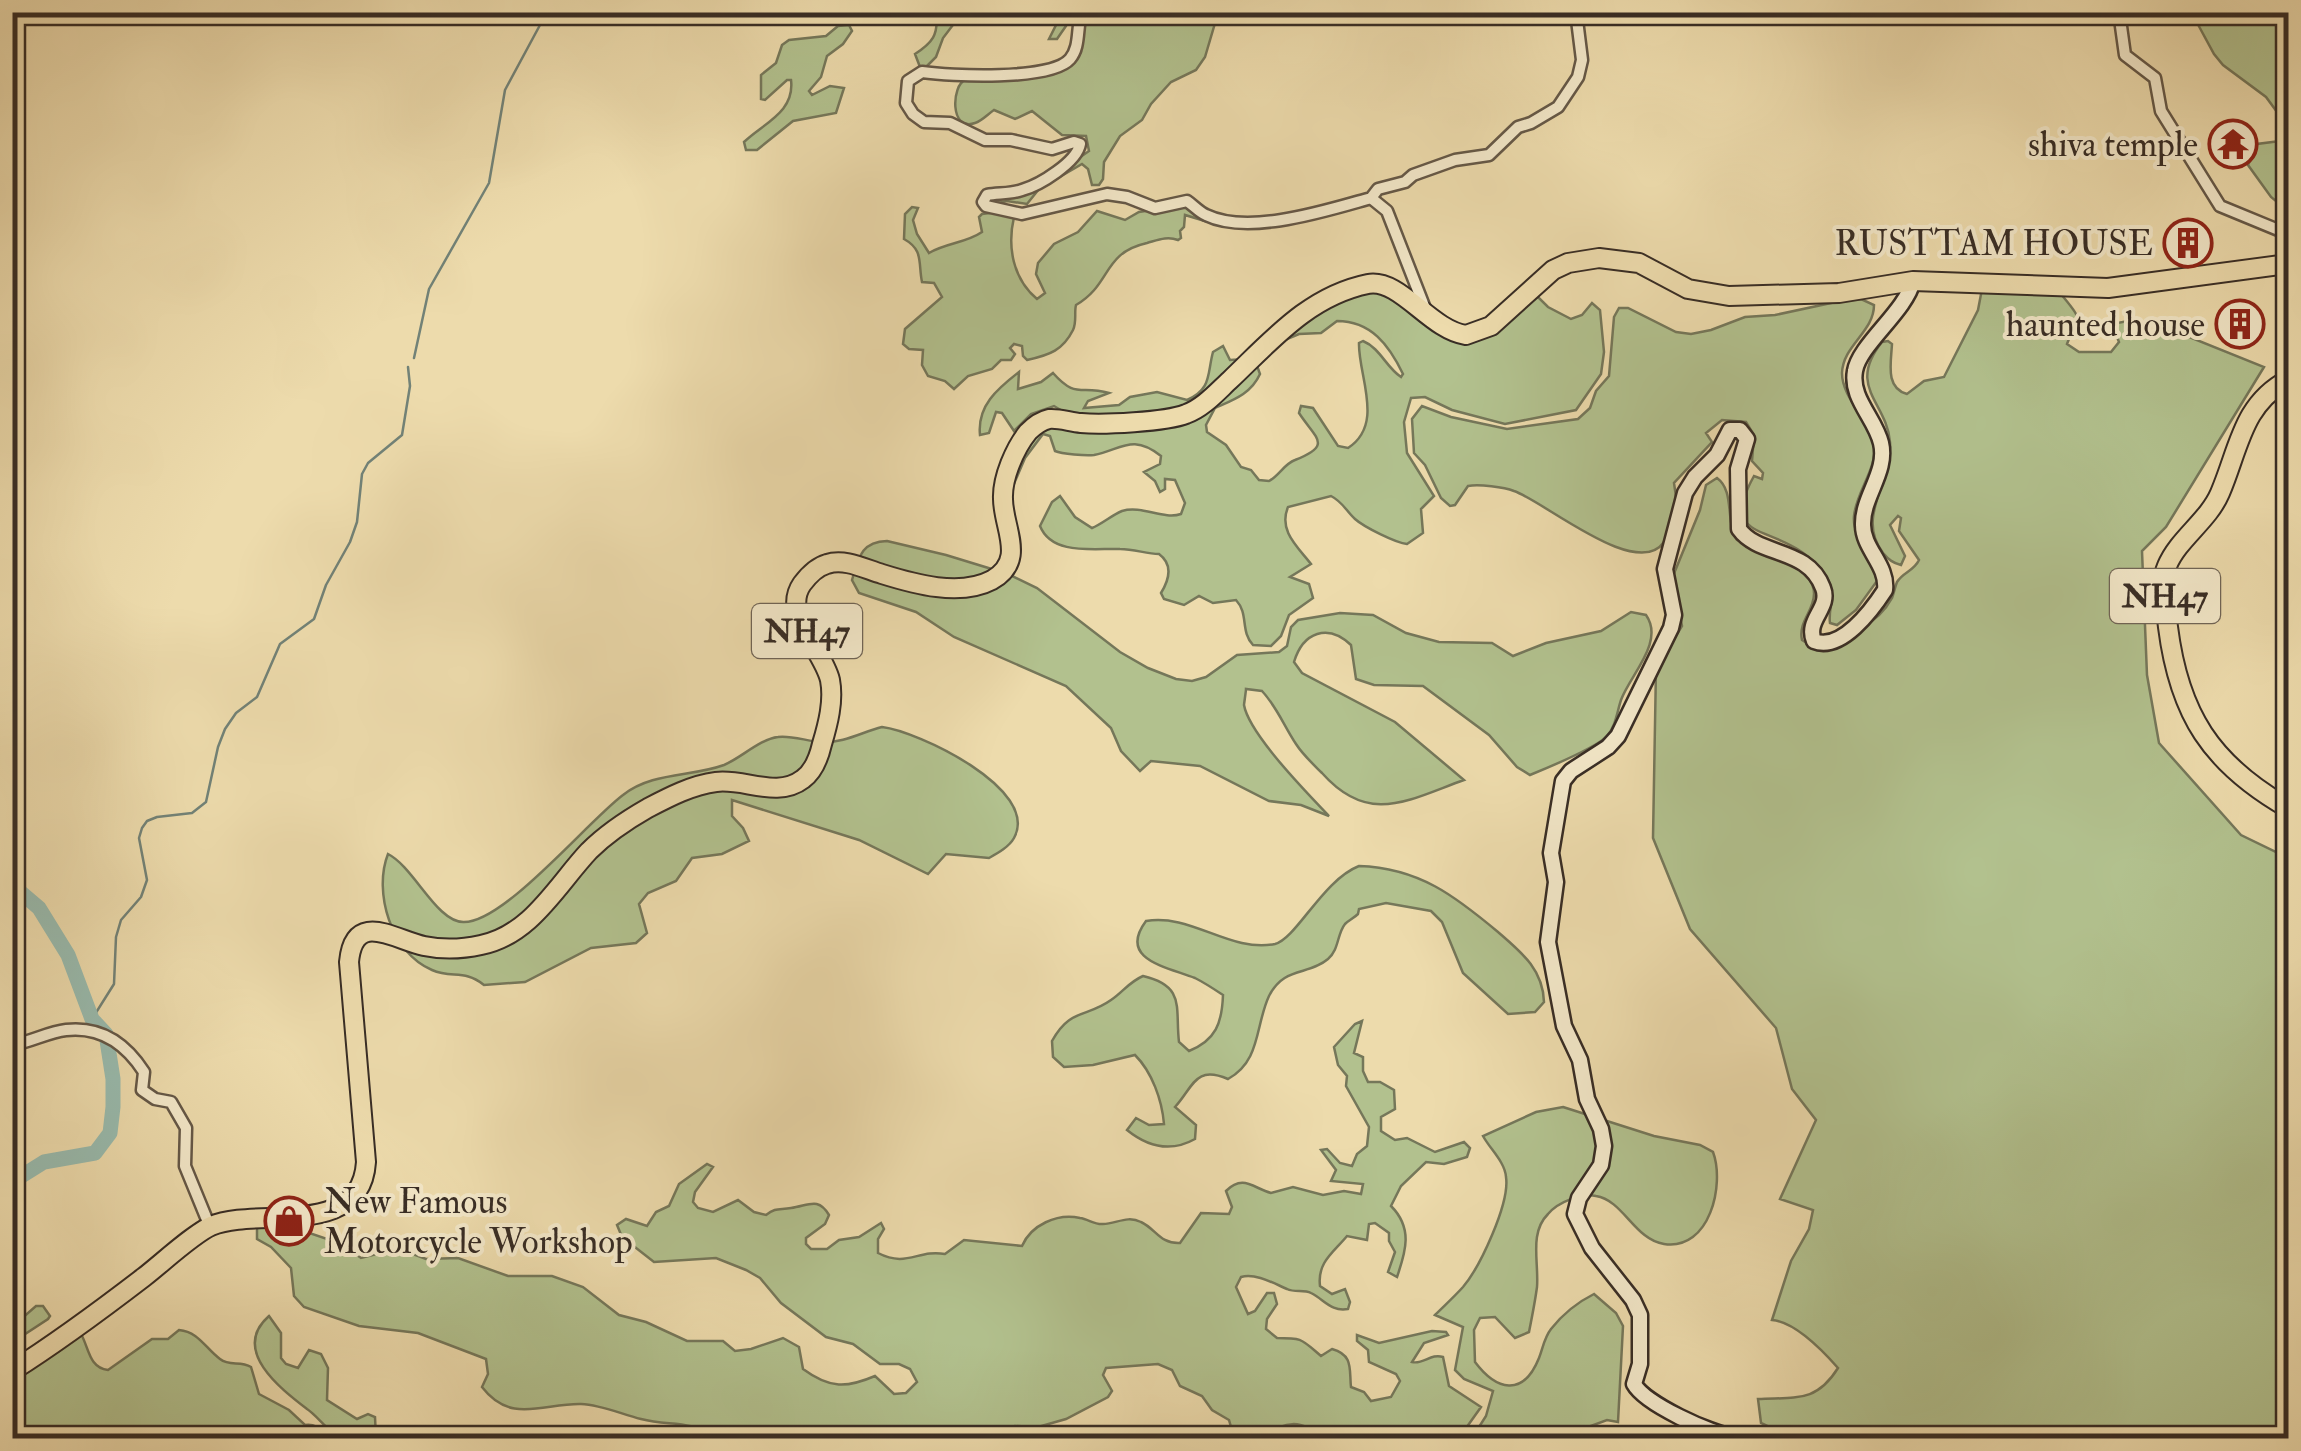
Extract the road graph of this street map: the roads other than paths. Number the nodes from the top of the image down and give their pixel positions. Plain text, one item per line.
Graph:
1 (1082, 12) edge
2 (1576, 12) edge
3 (2119, 12) edge
4 (1371, 198) junction
5 (2288, 234) edge
6 (2288, 264) edge
7 (1913, 281) junction
8 (1426, 316) junction
9 (2288, 380) edge
10 (2288, 808) edge
11 (12, 1045) edge
12 (210, 1227) junction
13 (12, 1371) edge
14 (1774, 1438) edge

1 - 4 street
2 - 4 street
3 - 5 street
4 - 8 street
6 - 7 highway, NH47
7 - 8 highway, NH47
7 - 14 street
8 - 12 highway, NH47
9 - 10 highway, NH47
11 - 12 street
12 - 13 highway, NH47

